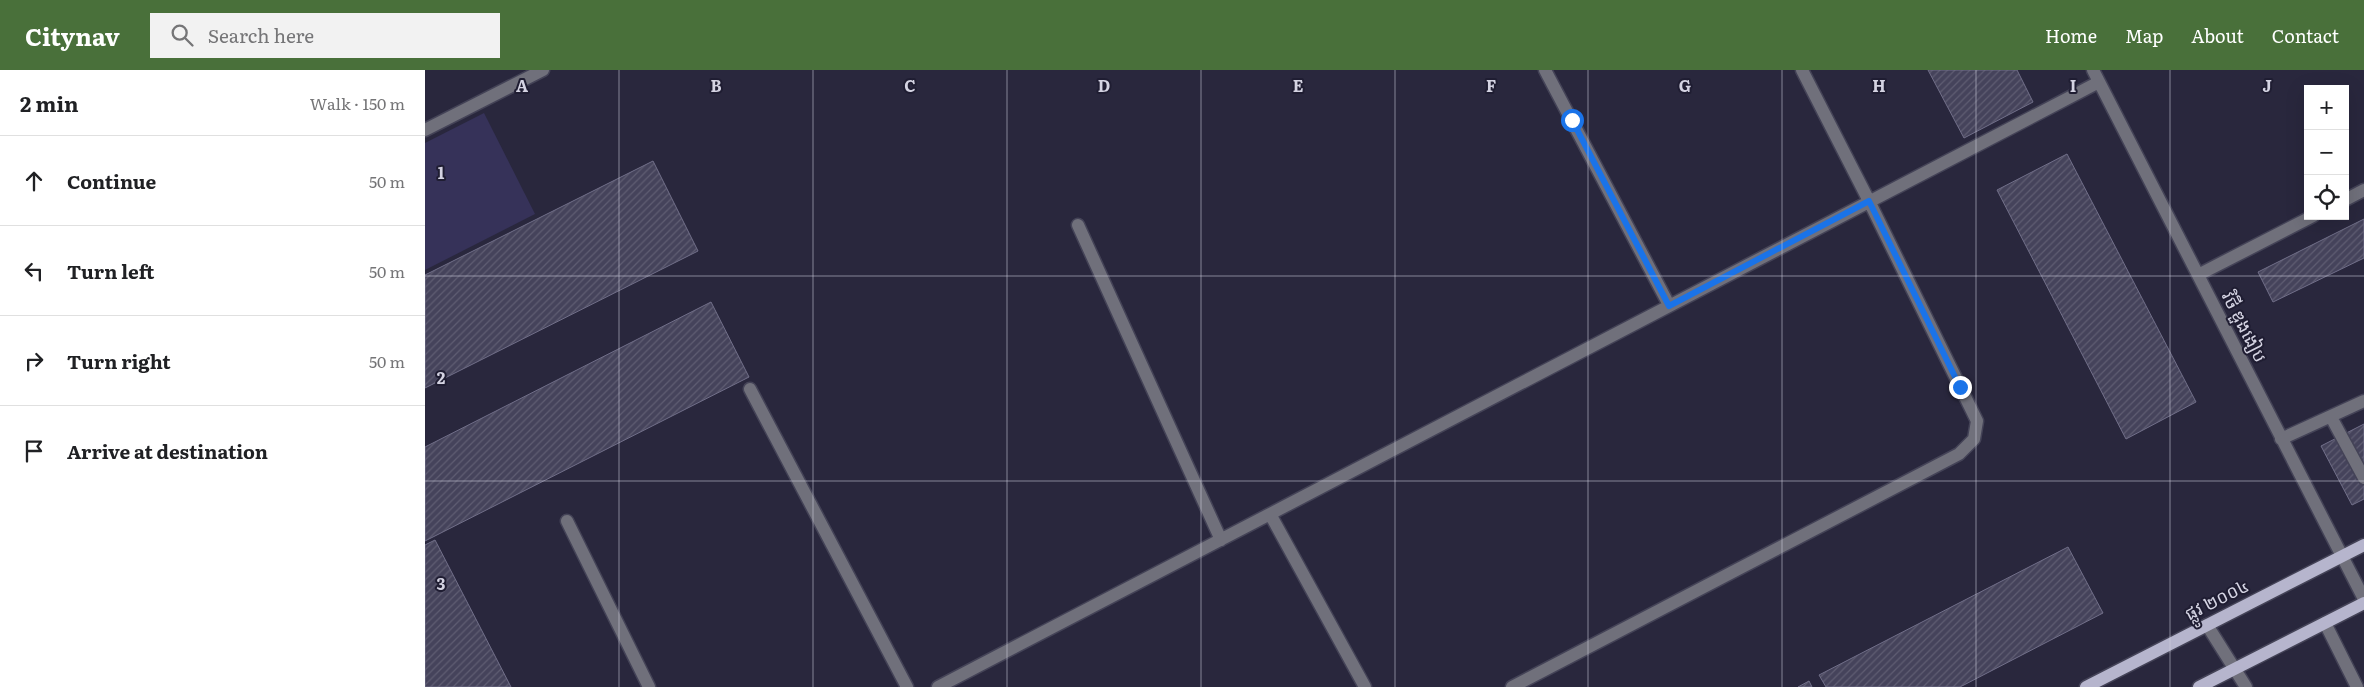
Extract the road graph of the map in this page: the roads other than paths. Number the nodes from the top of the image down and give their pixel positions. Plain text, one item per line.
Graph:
1 (543, 70) edge
2 (1545, 70) edge
3 (1802, 70) edge
4 (2096, 76) edge
5 (425, 130) edge
6 (2364, 190) edge
7 (2349, 198) edge
8 (1869, 201) junction
9 (2305, 220) edge
10 (1078, 225) dead end
11 (2198, 275) junction
12 (1669, 306) junction
13 (750, 389) dead end
14 (2364, 401) edge
15 (2331, 417) junction
16 (2281, 439) junction
17 (2364, 478) edge
18 (1270, 514) junction
19 (567, 521) dead end
20 (1221, 540) junction
21 (2364, 545) edge
22 (2342, 556) junction
23 (2364, 599) edge
24 (2364, 603) edge
25 (2325, 623) junction
26 (2207, 625) junction
27 (2236, 669) junction
28 (649, 687) edge
29 (907, 687) edge
30 (939, 687) edge
31 (1365, 687) edge
32 (1512, 687) edge
33 (2086, 687) edge
34 (2199, 687) edge
35 (2246, 687) edge
36 (2357, 687) edge

1 - 5 street
2 - 12 street
3 - 8 street
4 - 8 street
4 - 11 street, វិថី ឌួងងៀប
6 - 7 street
8 - 12 street
8 - 32 street
9 - 11 street
10 - 20 street
11 - 16 street, វិថី ឌួងងៀប
12 - 18 street
13 - 29 street
14 - 15 street
15 - 16 street
15 - 17 street
16 - 22 street, វិថី ឌួងងៀប
18 - 20 street
18 - 31 street
19 - 28 street
20 - 30 street
21 - 22 main road, ផ្លូវ ២០០៤
22 - 23 street, វិថី ឌួងងៀប
22 - 26 main road, ផ្លូវ ២០០៤
24 - 25 main road
25 - 27 main road
25 - 36 street
26 - 27 street
26 - 33 main road, ផ្លូវ ២០០៤
27 - 34 main road
27 - 35 street

